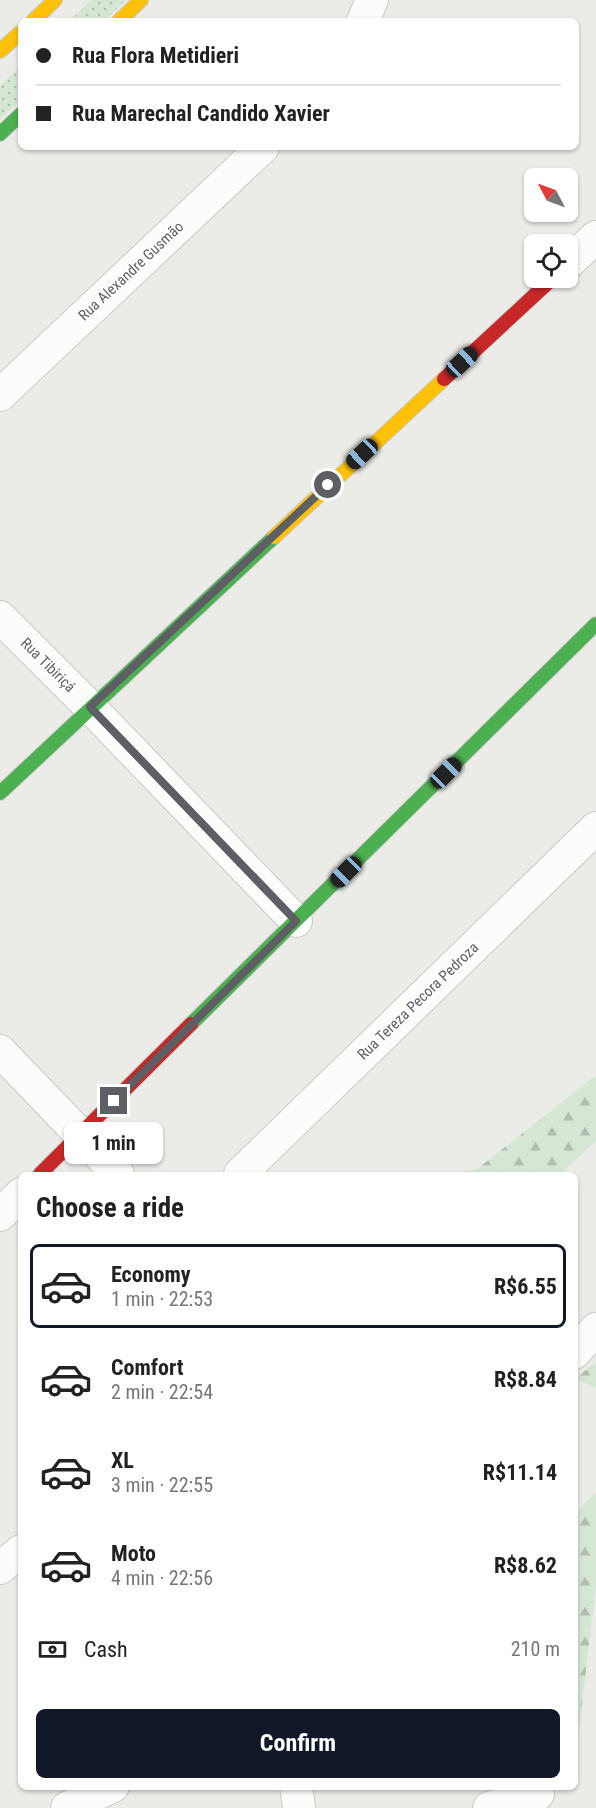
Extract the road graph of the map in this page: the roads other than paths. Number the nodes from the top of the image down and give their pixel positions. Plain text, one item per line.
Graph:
1 (55, 0) edge
2 (141, 0) edge
3 (372, 0) edge
4 (36, 18) edge
5 (122, 18) edge
6 (364, 18) edge
7 (18, 35) edge
8 (0, 51) edge
9 (18, 117) edge
10 (0, 134) edge
11 (260, 150) edge
12 (596, 237) edge
13 (578, 254) edge
14 (541, 288) edge
15 (0, 395) edge
16 (0, 617) edge
17 (596, 624) edge
18 (90, 707) junction
19 (0, 793) edge
20 (596, 828) edge
21 (296, 921) junction
22 (0, 1051) edge
23 (81, 1134) junction
24 (42, 1172) edge
25 (116, 1172) edge
26 (242, 1172) edge
27 (18, 1197) edge
28 (0, 1215) edge
29 (596, 1329) edge
30 (578, 1349) edge
31 (18, 1553) edge
32 (0, 1568) edge
33 (105, 1790) edge
34 (297, 1790) edge
35 (538, 1796) edge
36 (67, 1808) edge
37 (299, 1808) edge
38 (489, 1808) edge

1 - 4 street
2 - 5 street
3 - 6 street
7 - 8 street
9 - 10 street
11 - 15 street, Rua Alexandre Gusmão
12 - 13 street
14 - 18 street
16 - 18 street, Rua Tibiriçá
17 - 21 street
18 - 19 street
18 - 21 street, Rua Tibiriçá
20 - 26 street, Rua Tereza Pecora Pedroza
21 - 23 street
22 - 23 street
23 - 24 street
23 - 25 street
27 - 28 street
29 - 30 street
31 - 32 street
33 - 36 street
34 - 37 street
35 - 38 street

